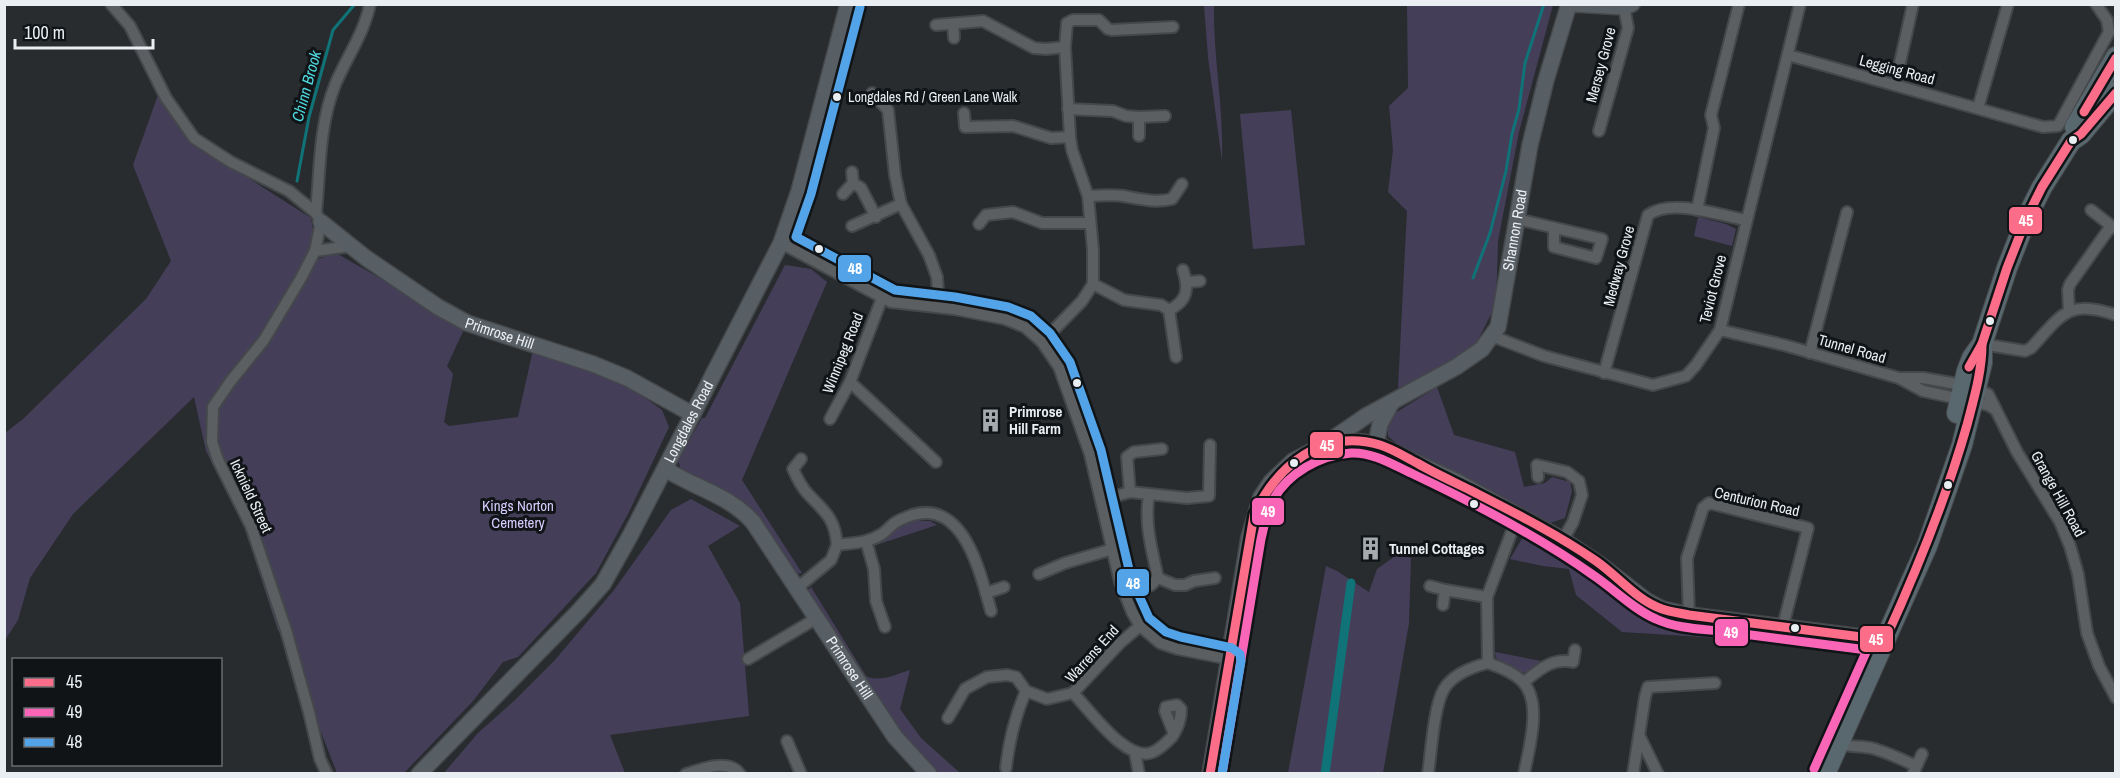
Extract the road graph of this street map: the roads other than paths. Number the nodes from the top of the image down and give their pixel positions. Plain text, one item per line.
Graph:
1 (111, 4) edge
2 (369, 4) edge
3 (848, 4) edge
4 (1569, 4) edge
5 (1575, 4) edge
6 (1739, 4) edge
7 (1800, 4) edge
8 (1913, 4) edge
9 (2008, 4) edge
10 (2096, 4) edge
11 (1628, 5) edge
12 (953, 24) junction
13 (936, 25) dead end
14 (1173, 27) dead end
15 (954, 38) dead end
16 (1065, 47) junction
17 (1788, 55) junction
18 (2115, 57) edge
19 (1895, 85) junction
20 (2110, 90) edge
21 (872, 93) dead end
22 (1978, 108) junction
23 (1068, 109) junction
24 (964, 112) dead end
25 (1165, 116) dead end
26 (1139, 117) junction
27 (1599, 131) dead end
28 (1138, 136) dead end
29 (1070, 137) junction
30 (1182, 184) dead end
31 (843, 194) dead end
32 (1088, 196) junction
33 (901, 204) junction
34 (1696, 210) junction
35 (2091, 210) dead end
36 (1847, 212) dead end
37 (319, 217) junction
38 (876, 217) junction
39 (1517, 219) junction
40 (1746, 220) junction
41 (1089, 223) junction
42 (979, 224) dead end
43 (852, 226) dead end
44 (1554, 228) dead end
45 (2113, 228) edge
46 (781, 243) junction
47 (351, 246) junction
48 (315, 251) junction
49 (1183, 270) dead end
50 (1200, 281) dead end
51 (1187, 282) junction
52 (1093, 284) junction
53 (882, 298) junction
54 (939, 307) junction
55 (1169, 310) junction
56 (2069, 310) junction
57 (2115, 315) edge
58 (1720, 330) junction
59 (1492, 336) junction
60 (1042, 342) junction
61 (1982, 344) junction
62 (1810, 353) junction
63 (1176, 357) dead end
64 (1604, 374) junction
65 (850, 382) junction
66 (1968, 394) junction
67 (1391, 404) junction
68 (692, 414) junction
69 (1383, 418) junction
70 (831, 419) dead end
71 (1360, 420) junction
72 (1353, 441) junction
73 (1376, 444) junction
74 (1210, 445) dead end
75 (1324, 445) junction
76 (1162, 449) dead end
77 (801, 459) dead end
78 (936, 462) dead end
79 (665, 469) junction
80 (1538, 477) dead end
81 (1130, 492) junction
82 (1149, 495) junction
83 (1102, 500) junction
84 (1518, 515) junction
85 (1563, 540) junction
86 (866, 541) junction
87 (837, 545) junction
88 (1113, 549) junction
89 (1039, 574) dead end
90 (1158, 578) junction
91 (1215, 578) dead end
92 (1430, 586) dead end
93 (1004, 587) dead end
94 (1143, 588) dead end
95 (796, 589) junction
96 (1445, 590) junction
97 (986, 593) junction
98 (1487, 597) junction
99 (1443, 605) dead end
100 (991, 611) dead end
101 (1689, 615) junction
102 (817, 618) junction
103 (1140, 626) junction
104 (1783, 626) junction
105 (885, 627) dead end
106 (1885, 640) junction
107 (1575, 650) dead end
108 (748, 659) dead end
109 (1229, 659) junction
110 (1488, 663) junction
111 (1524, 682) junction
112 (1715, 682) dead end
113 (1026, 691) junction
114 (1073, 693) junction
115 (2115, 698) edge
116 (948, 718) dead end
117 (1174, 734) dead end
118 (1640, 737) junction
119 (787, 741) dead end
120 (1839, 744) junction
121 (1135, 753) junction
122 (1922, 754) dead end
123 (1006, 768) dead end
124 (1915, 770) edge
125 (327, 774) edge
126 (419, 774) edge
127 (686, 774) edge
128 (740, 774) edge
129 (801, 774) edge
130 (928, 774) edge
131 (1139, 774) edge
132 (1210, 774) edge
133 (1428, 774) edge
134 (1524, 774) edge
135 (1633, 774) edge
136 (1658, 774) edge
137 (1825, 774) edge

1 - 37 street
2 - 37 street, Icknield Street
3 - 46 street, Longdales Road
4 - 39 street, Shannon Road
5 - 11 street
6 - 34 street
7 - 17 street, Teviot Grove
8 - 19 street
9 - 22 street
10 - 22 street, Legging Road
11 - 27 street, Mersey Grove
12 - 13 street
12 - 15 street
12 - 16 street
14 - 16 street
16 - 23 street
17 - 19 street, Legging Road
17 - 40 street, Teviot Grove
18 - 20 highway
19 - 22 street, Legging Road
20 - 61 highway
21 - 33 street
23 - 26 street
23 - 29 street
24 - 29 street
25 - 26 street
26 - 28 street
29 - 32 street
30 - 32 street
31 - 38 street
32 - 41 street
33 - 38 street
33 - 54 street
34 - 40 street, Medway Grove
34 - 64 street, Medway Grove
35 - 45 street
36 - 62 street
37 - 47 street, Primrose Hill
37 - 48 street, Icknield Street
38 - 43 street
39 - 44 street
39 - 59 street, Shannon Road
40 - 58 street, Teviot Grove
41 - 42 street
41 - 52 street
45 - 56 street
46 - 53 street
46 - 68 street, Longdales Road
47 - 48 street
47 - 68 street, Primrose Hill
48 - 125 street, Icknield Street
49 - 51 street
50 - 51 street
51 - 55 street
52 - 55 street
52 - 60 street
53 - 54 street
53 - 65 street, Winnipeg Road
54 - 60 street
55 - 63 street
56 - 57 street
56 - 61 street
58 - 62 street, Tunnel Road
58 - 64 street, Teviot Grove
59 - 64 street, Teviot Grove
59 - 67 street, Shannon Road
60 - 83 street
61 - 66 highway
62 - 66 street, Tunnel Road
65 - 70 street, Winnipeg Road
65 - 78 street
66 - 106 highway
66 - 115 street, Grange Hill Road
67 - 69 street
67 - 71 street, Shannon Road
68 - 79 street, Longdales Road
69 - 71 street
69 - 73 street
71 - 72 street
71 - 75 street, Shannon Road
72 - 73 street
72 - 75 street
73 - 84 street
74 - 82 street
75 - 109 street, Shannon Road
76 - 81 street
77 - 87 street
79 - 95 street, Primrose Hill
79 - 126 street, Longdales Road
80 - 85 street
81 - 82 street
81 - 83 street
82 - 90 street
83 - 88 street
84 - 85 street
84 - 98 street
85 - 101 street
86 - 87 street
86 - 97 street
86 - 105 street
87 - 95 street
88 - 89 street
88 - 103 street
90 - 91 street
90 - 94 street
92 - 96 street
93 - 97 street
95 - 102 street, Primrose Hill
96 - 98 street
96 - 99 street
97 - 100 street
98 - 110 street
101 - 104 street
101 - 104 street, Centurion Road
102 - 108 street
102 - 130 street, Primrose Hill
103 - 109 street
103 - 114 street, Warrens End
104 - 106 street
106 - 120 highway
107 - 111 street
109 - 132 street, Shannon Road
110 - 111 street
110 - 133 street
111 - 134 street
112 - 118 street
113 - 114 street
113 - 116 street
113 - 123 street
114 - 121 street, Warrens End
117 - 121 street
118 - 135 street
118 - 136 street
119 - 129 street
120 - 124 street
120 - 137 highway
121 - 131 street
122 - 124 street
127 - 128 street

